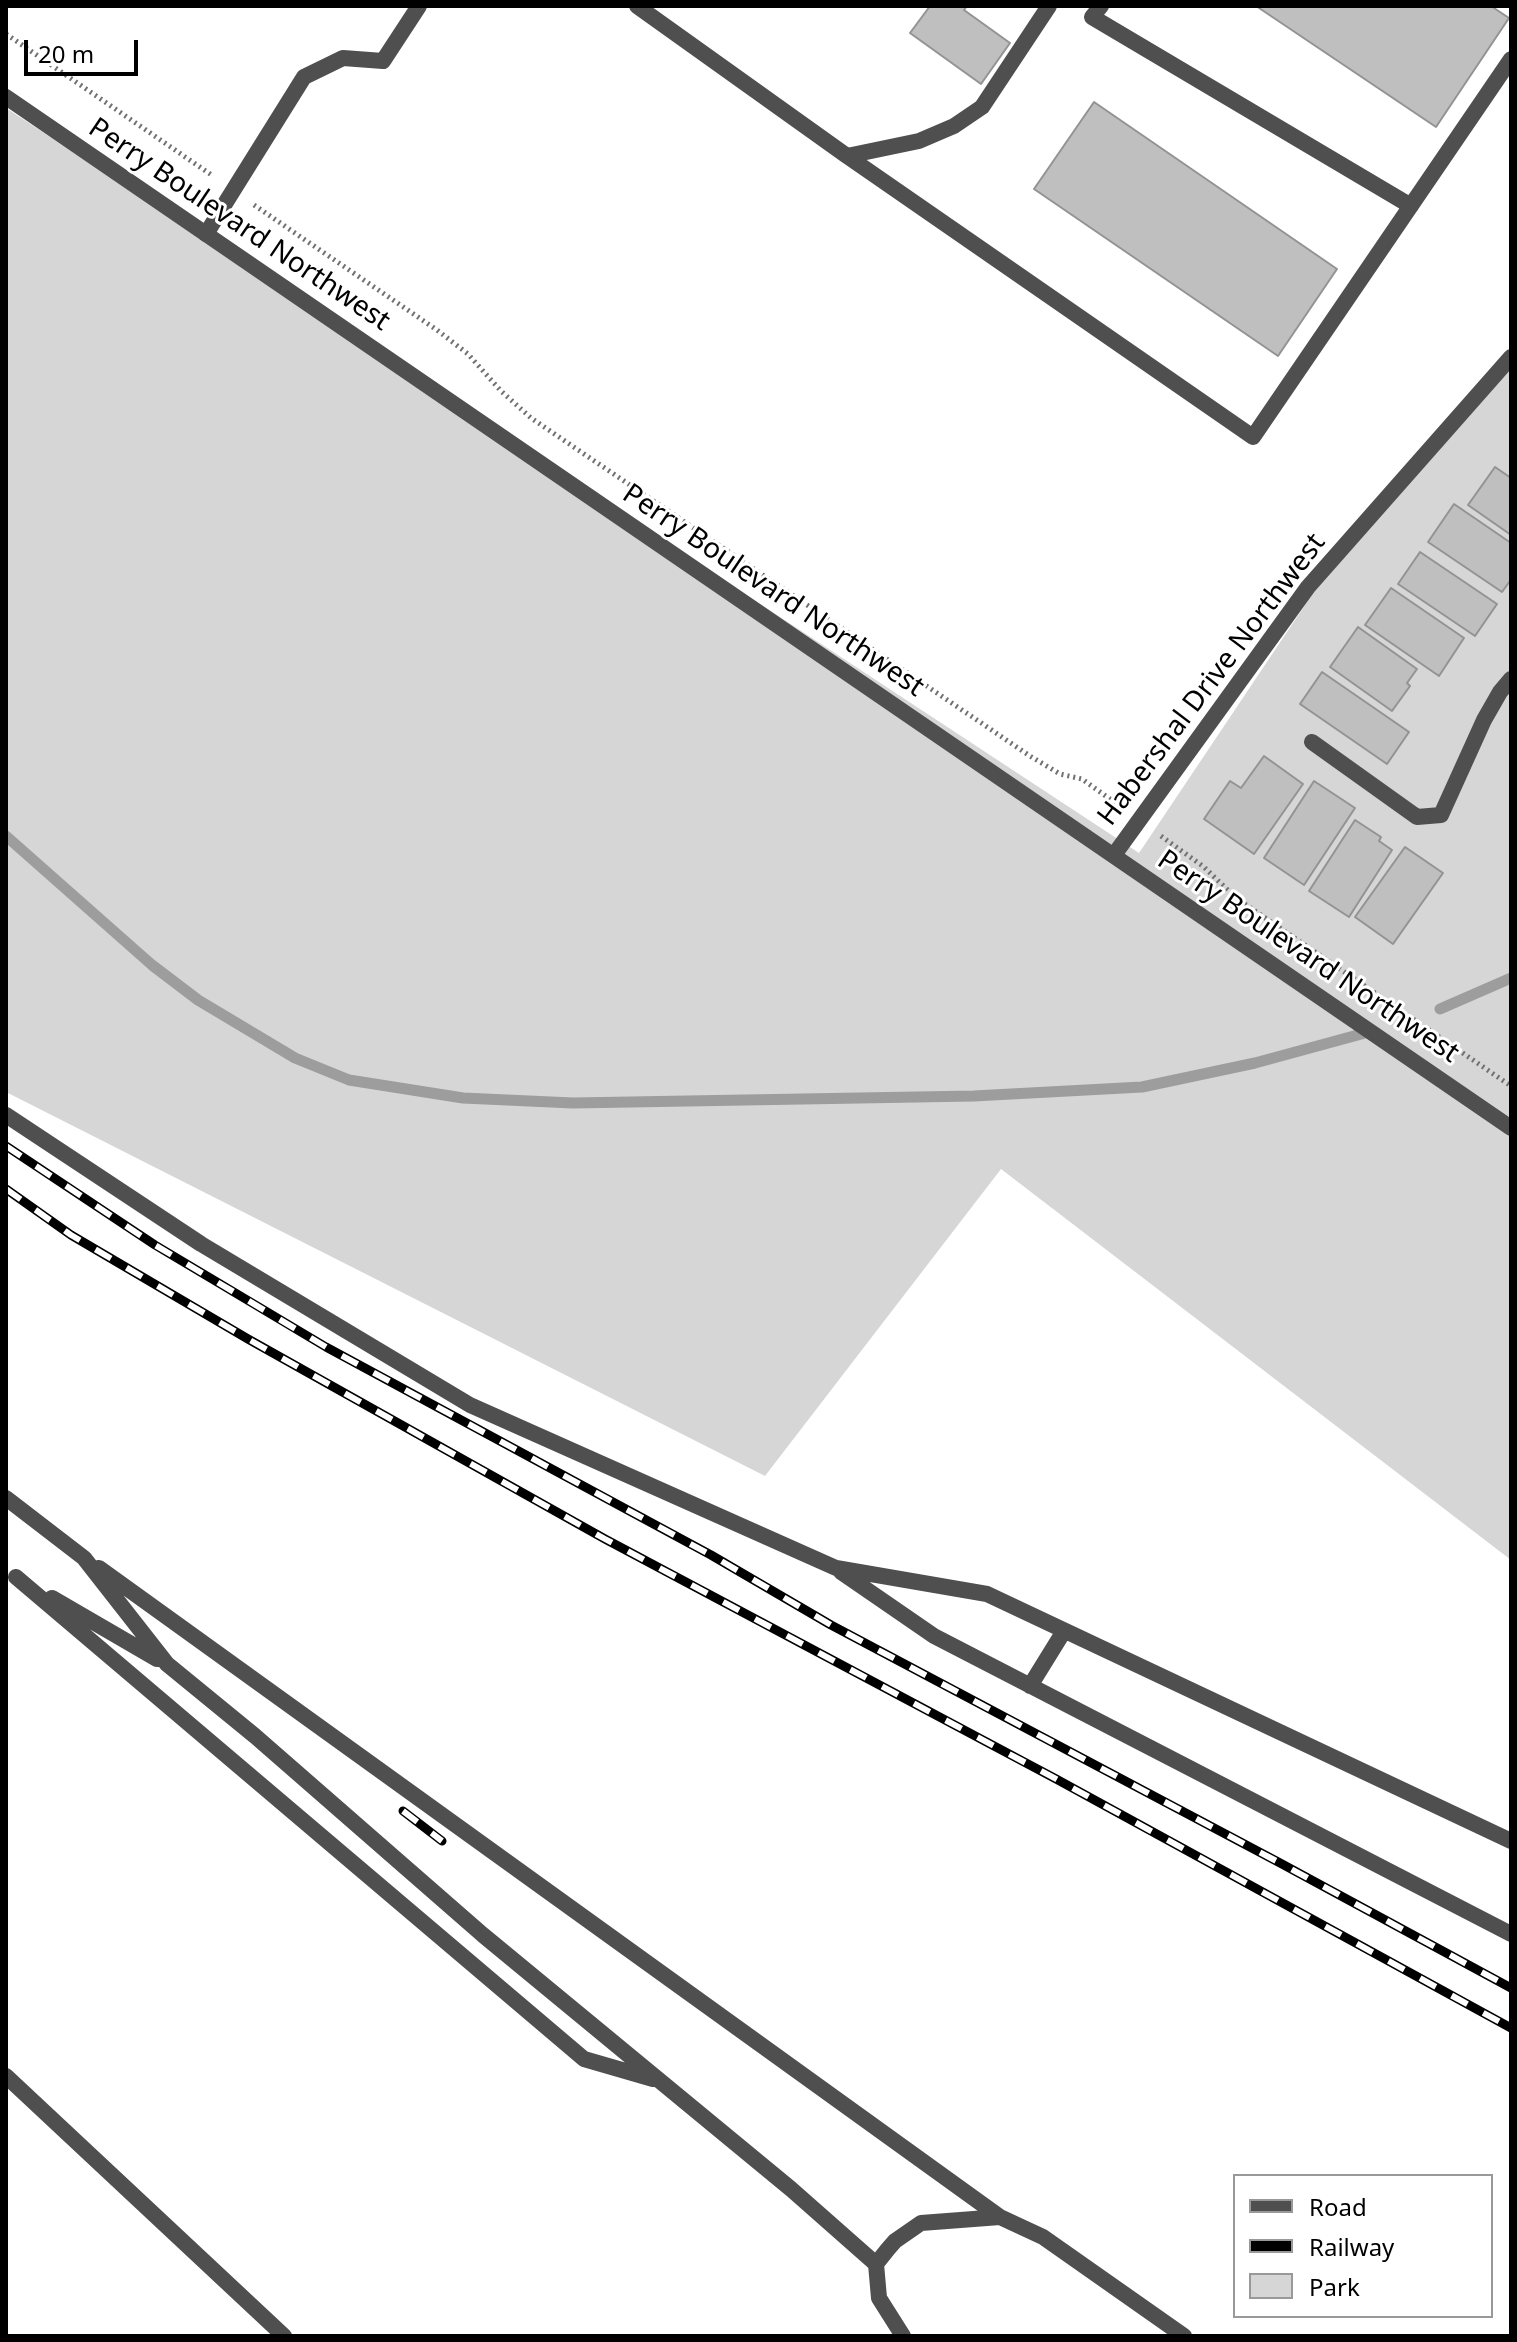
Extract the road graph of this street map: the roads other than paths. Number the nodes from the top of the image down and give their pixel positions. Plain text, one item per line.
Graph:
1 (419, 6) edge
2 (637, 6) edge
3 (1049, 6) edge
4 (1101, 6) edge
5 (1511, 59) edge
6 (6, 97) edge
7 (847, 156) junction
8 (1411, 206) junction
9 (206, 234) junction
10 (1511, 357) edge
11 (1511, 679) edge
12 (1312, 742) dead end
13 (1114, 855) junction
14 (6, 1115) edge
15 (1511, 1128) edge
16 (6, 1498) edge
17 (84, 1558) junction
18 (836, 1568) junction
19 (1064, 1631) junction
20 (167, 1664) junction
21 (1030, 1686) junction
22 (1511, 1841) edge
23 (1511, 1934) edge
24 (6, 2076) edge
25 (662, 2082) junction
26 (1000, 2217) junction
27 (876, 2264) junction
28 (901, 2332) edge
29 (284, 2336) edge
30 (921, 2336) edge
31 (1184, 2336) edge

1 - 9 street
2 - 7 street
3 - 7 street
4 - 8 street
5 - 8 street
6 - 9 street, Perry Boulevard Northwest
7 - 8 street
9 - 13 street, Perry Boulevard Northwest
10 - 13 street, Habershal Drive Northwest
11 - 12 street
13 - 15 street, Perry Boulevard Northwest
14 - 18 street
16 - 17 street
17 - 20 street
17 - 26 street
18 - 19 street
18 - 21 street
19 - 21 street
19 - 22 street
20 - 25 street
20 - 25 street
21 - 23 street
24 - 29 street
25 - 27 street
26 - 27 street
26 - 31 street
27 - 28 street
28 - 30 street

